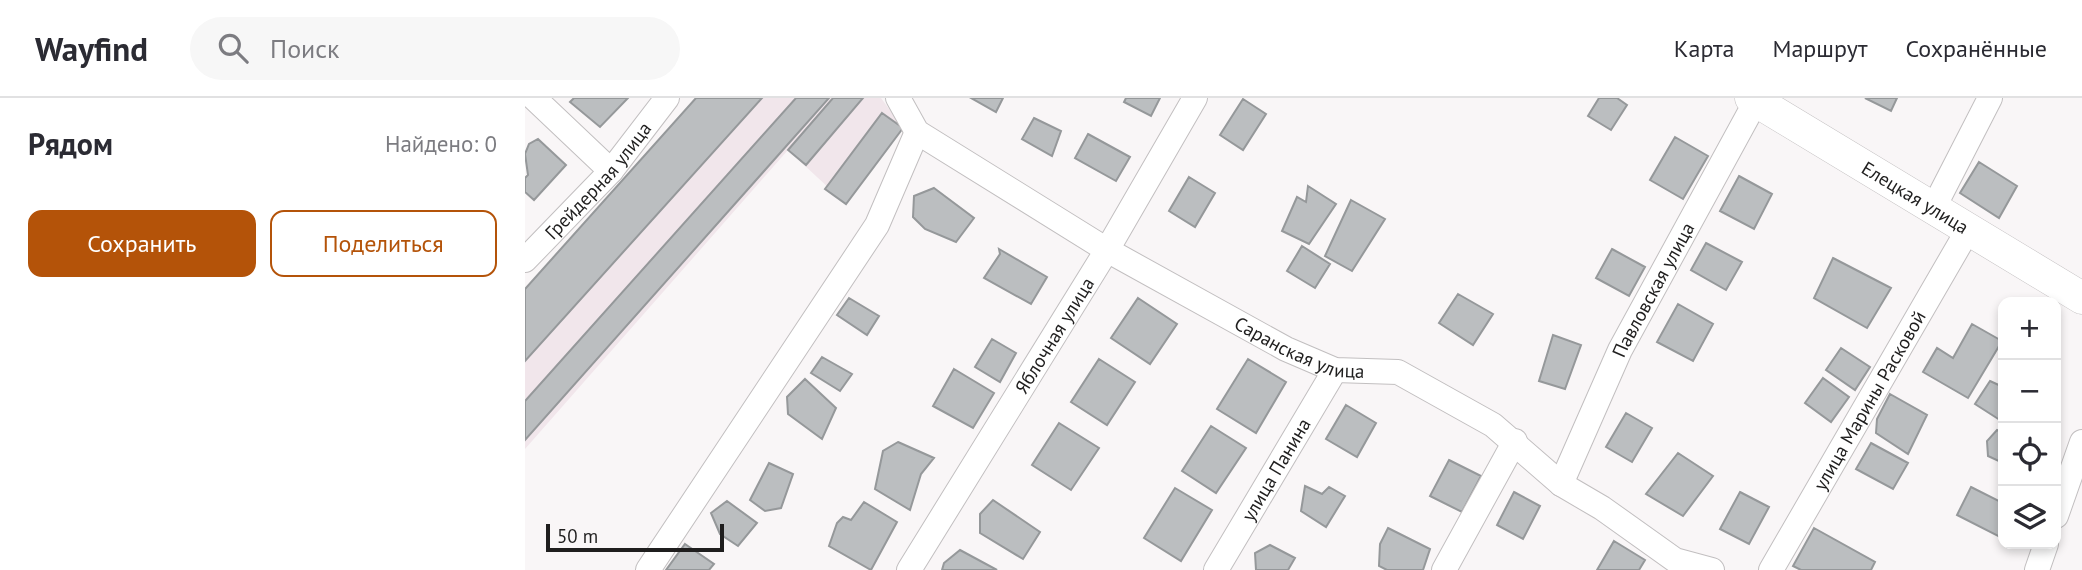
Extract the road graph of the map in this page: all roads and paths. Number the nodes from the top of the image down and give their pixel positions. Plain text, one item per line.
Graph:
1 (534, 98) edge
2 (667, 98) edge
3 (898, 98) edge
4 (1195, 98) edge
5 (1990, 98) edge
6 (1753, 99) edge
7 (917, 132) junction
8 (611, 171) junction
9 (1933, 209) junction
10 (1968, 230) junction
11 (1107, 250) junction
12 (525, 260) edge
13 (2082, 298) edge
14 (1335, 370) junction
15 (1515, 441) junction
16 (2082, 442) edge
17 (1561, 484) junction
18 (2061, 502) edge
19 (2044, 549) edge
20 (1672, 565) edge
21 (648, 570) edge
22 (909, 570) edge
23 (1216, 570) edge
24 (1444, 570) edge
25 (1712, 570) edge
26 (1770, 570) edge
27 (2037, 570) edge

1 - 8 street
2 - 8 street, Грейдерная улица
3 - 7 street, Саранская улица
4 - 11 street, Яблочная улица
5 - 9 street
6 - 9 main road, Елецкая улица
6 - 17 street, Павловская улица
7 - 11 street, Саранская улица
7 - 21 street
8 - 12 street, Грейдерная улица
9 - 10 main road, Елецкая улица
10 - 13 main road, Елецкая улица
10 - 26 street, улица Марины Расковой
11 - 14 street, Саранская улица
11 - 22 street, Яблочная улица
14 - 15 street, Саранская улица
14 - 23 street, улица Панина
15 - 17 street, Саранская улица
15 - 24 street
16 - 18 street
17 - 20 street, Саранская улица
19 - 27 street
20 - 25 street, Саранская улица

